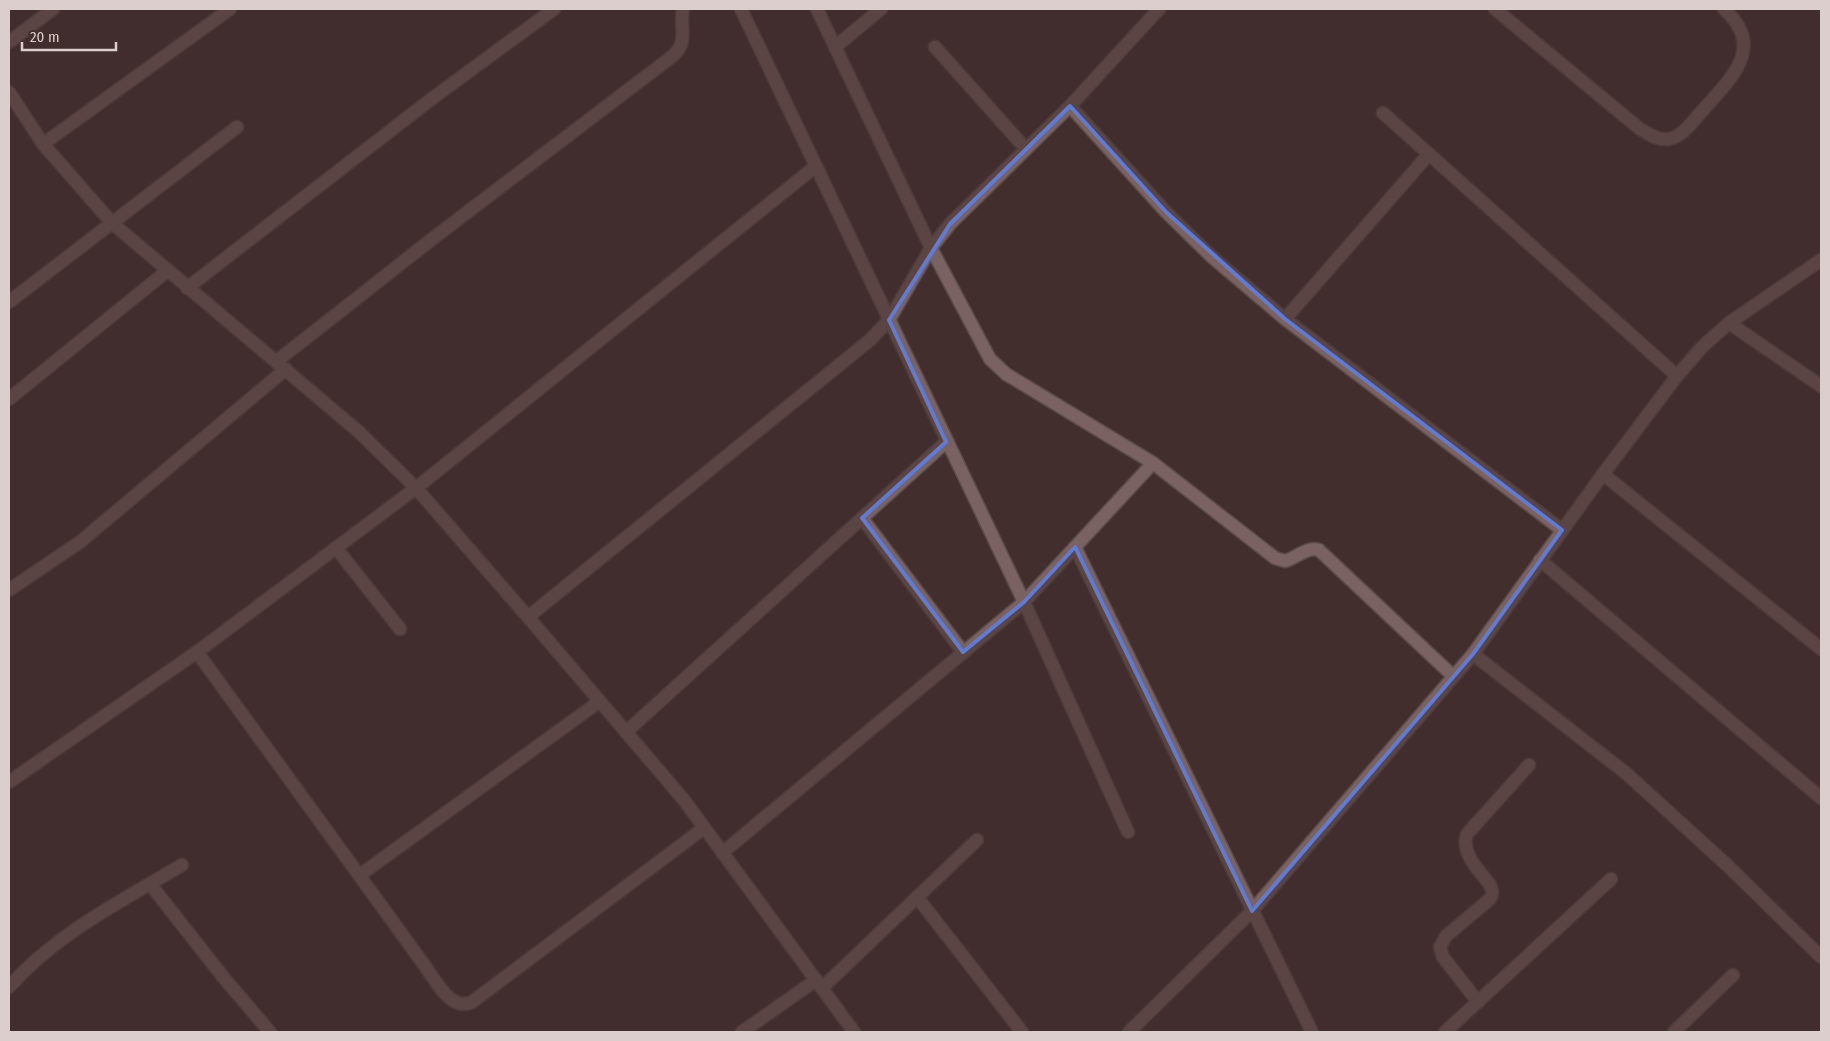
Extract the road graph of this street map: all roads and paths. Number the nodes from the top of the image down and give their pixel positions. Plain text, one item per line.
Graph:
1 (53, 9) edge
2 (230, 9) edge
3 (554, 9) edge
4 (673, 9) edge
5 (741, 9) edge
6 (817, 9) edge
7 (881, 9) edge
8 (1159, 9) edge
9 (1495, 9) edge
10 (1724, 9) edge
11 (682, 15) edge
12 (9, 42) edge
13 (836, 47) junction
14 (935, 47) dead end
15 (9, 92) edge
16 (1070, 106) junction
17 (1383, 113) dead end
18 (237, 127) dead end
19 (43, 144) junction
20 (1026, 150) junction
21 (1429, 154) junction
22 (816, 166) junction
23 (112, 223) junction
24 (931, 248) junction
25 (1821, 260) edge
26 (167, 271) junction
27 (187, 288) junction
28 (9, 302) edge
29 (889, 320) junction
30 (1285, 320) junction
31 (1729, 323) junction
32 (282, 365) junction
33 (1677, 376) junction
34 (1821, 386) edge
35 (9, 400) edge
36 (946, 442) junction
37 (1153, 464) junction
38 (1603, 474) junction
39 (416, 488) junction
40 (862, 518) junction
41 (1562, 530) junction
42 (1075, 547) junction
43 (336, 548) junction
44 (1540, 560) junction
45 (9, 590) edge
46 (1024, 602) junction
47 (528, 617) junction
48 (400, 629) dead end
49 (1821, 649) edge
50 (198, 652) junction
51 (963, 652) junction
52 (1473, 654) junction
53 (1453, 676) junction
54 (600, 701) junction
55 (626, 732) junction
56 (1529, 765) dead end
57 (9, 782) edge
58 (1821, 798) edge
59 (704, 828) junction
60 (1128, 832) dead end
61 (977, 840) dead end
62 (722, 853) junction
63 (182, 865) dead end
64 (360, 875) junction
65 (1611, 879) dead end
66 (150, 884) junction
67 (917, 897) junction
68 (1252, 911) junction
69 (1821, 957) edge
70 (1733, 975) dead end
71 (819, 984) junction
72 (9, 988) edge
73 (1478, 1002) junction
74 (270, 1032) edge
75 (742, 1032) edge
76 (854, 1032) edge
77 (1022, 1032) edge
78 (1129, 1032) edge
79 (1312, 1032) edge
80 (1445, 1032) edge
81 (1674, 1032) edge

1 - 12 street
2 - 19 street
3 - 27 street
4 - 11 street
5 - 22 street
6 - 13 street
7 - 13 street
8 - 16 street
9 - 10 street
11 - 32 street
13 - 24 street
14 - 20 street
15 - 19 street
16 - 20 street
16 - 30 street
17 - 21 street
18 - 23 street
19 - 23 street
20 - 24 street
21 - 30 street
21 - 33 street
22 - 29 street
22 - 39 street
23 - 26 street
23 - 28 street
24 - 29 street
24 - 37 street
25 - 31 street
26 - 27 street
26 - 35 street
27 - 32 street
29 - 36 street
29 - 47 street
30 - 41 street
31 - 33 street
31 - 34 street
32 - 39 street
32 - 45 street
33 - 38 street
36 - 40 street
36 - 46 street
37 - 42 street
37 - 53 street
38 - 41 street
38 - 49 street
39 - 43 street
39 - 47 street
40 - 51 street
40 - 55 street
41 - 44 street
42 - 46 street
42 - 68 street
43 - 48 street
43 - 50 street
44 - 52 street
44 - 58 street
46 - 51 street
46 - 60 street
47 - 54 street
50 - 57 street
50 - 64 street
51 - 62 street
52 - 53 street
52 - 69 street
53 - 68 street
54 - 55 street
54 - 64 street
55 - 59 street
56 - 73 street
59 - 62 street
59 - 64 street
61 - 67 street
62 - 71 street
63 - 66 street
65 - 73 street
66 - 72 street
66 - 74 street
67 - 71 street
67 - 77 street
68 - 78 street
68 - 79 street
70 - 81 street
71 - 75 street
71 - 76 street
73 - 80 street

